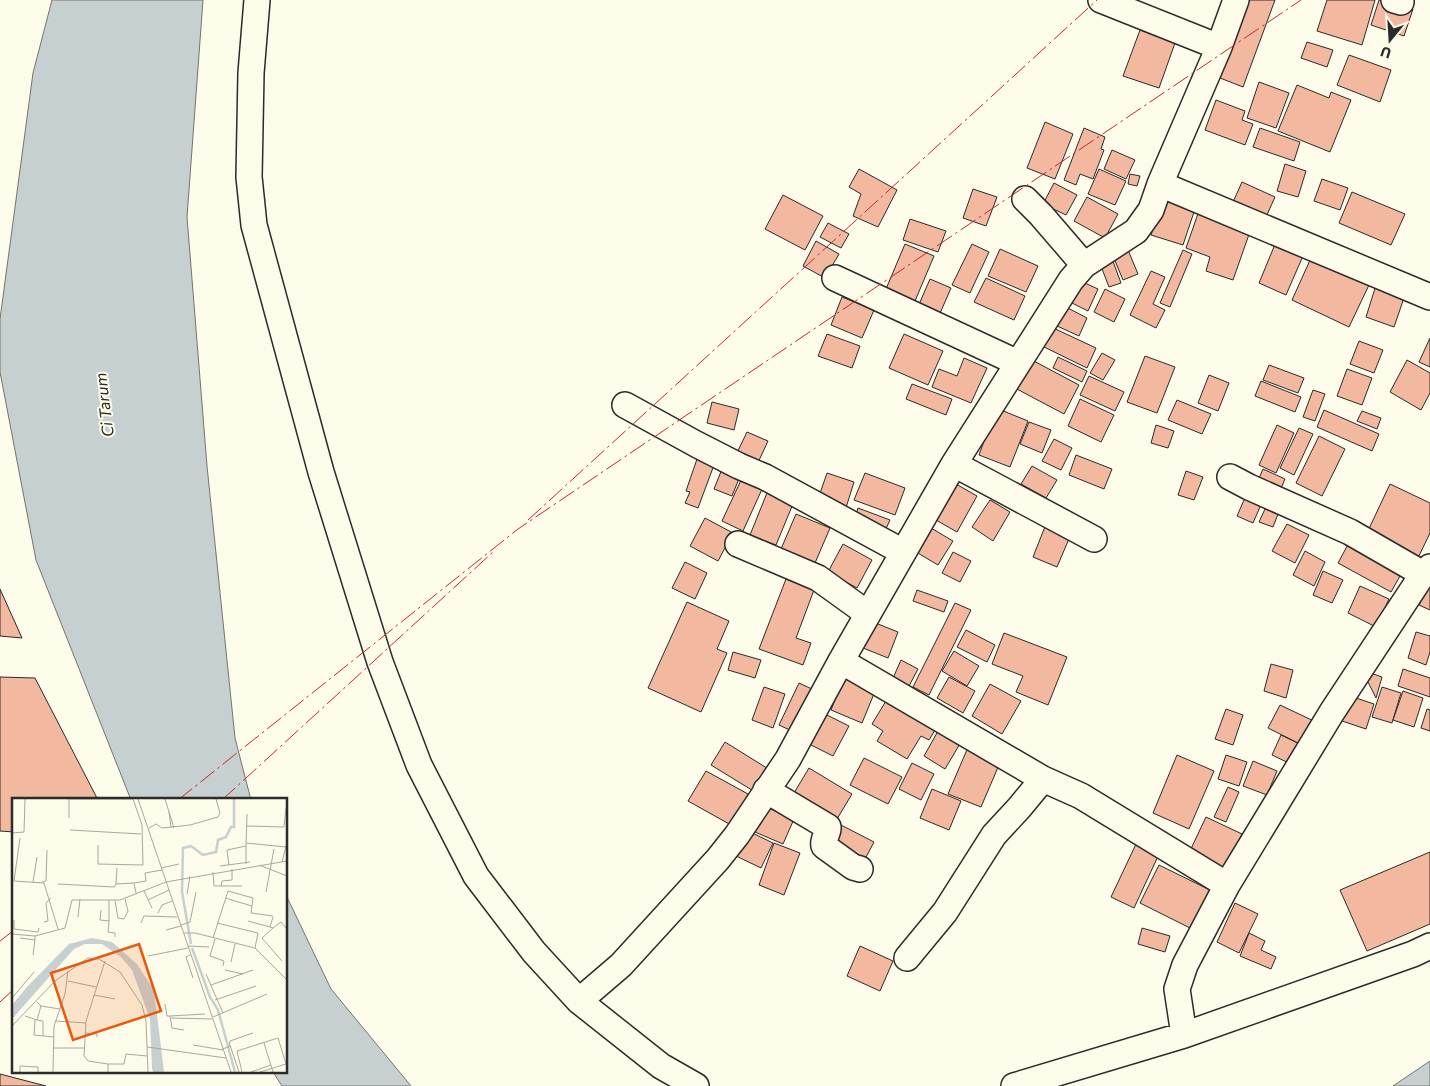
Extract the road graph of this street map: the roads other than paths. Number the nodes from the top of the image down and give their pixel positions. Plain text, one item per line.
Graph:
1 (257, 0) edge
2 (1101, 0) edge
3 (1236, 0) edge
4 (1219, 47) junction
5 (1160, 184) junction
6 (1025, 200) dead end
7 (1084, 264) junction
8 (835, 278) dead end
9 (1430, 297) edge
10 (1018, 363) junction
11 (625, 405) dead end
12 (954, 464) junction
13 (1230, 477) dead end
14 (1094, 539) dead end
15 (738, 544) dead end
16 (903, 552) junction
17 (1427, 570) edge
18 (868, 614) junction
19 (841, 661) junction
20 (1043, 779) junction
21 (766, 790) junction
22 (860, 869) dead end
23 (1227, 885) junction
24 (1430, 946) edge
25 (907, 958) dead end
26 (579, 1001) junction
27 (1184, 1035) junction
28 (696, 1086) edge
29 (1014, 1086) edge

1 - 26 street
2 - 4 street
3 - 4 street
4 - 5 street
5 - 7 street
5 - 9 street
6 - 7 street
7 - 10 street
8 - 10 street
10 - 12 street
11 - 16 street
12 - 14 street
12 - 16 street
13 - 17 street
15 - 18 street
16 - 18 street
17 - 23 street
18 - 19 street
19 - 20 street
19 - 21 street
20 - 23 street
20 - 25 street
21 - 22 street
21 - 26 street
23 - 27 street
24 - 27 street
26 - 28 street
27 - 29 street

